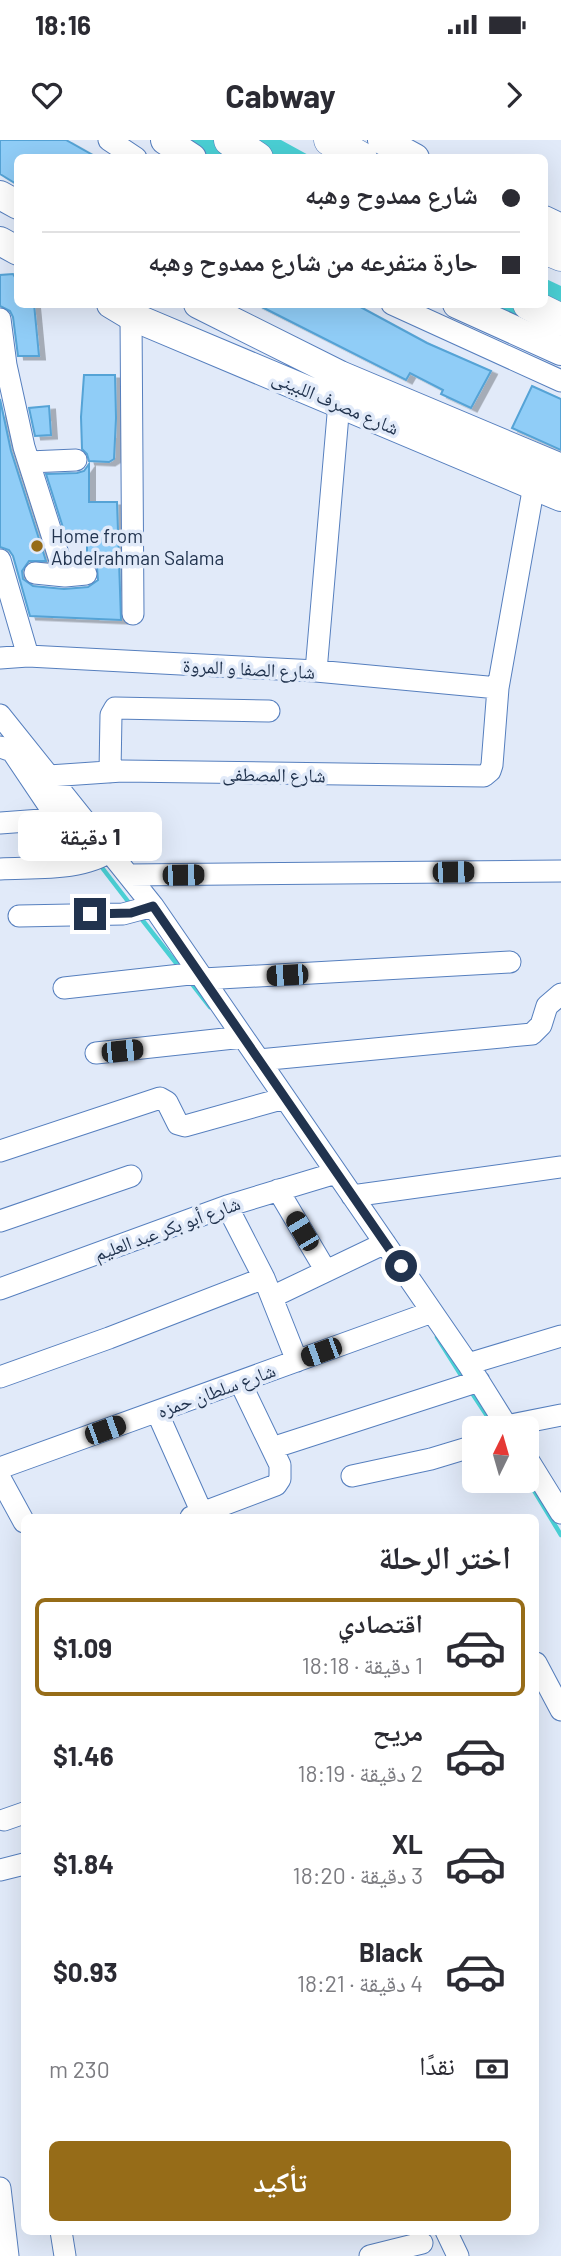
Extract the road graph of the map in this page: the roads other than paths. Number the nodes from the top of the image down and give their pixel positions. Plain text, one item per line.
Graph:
1 (108, 140) edge
2 (165, 140) edge
3 (230, 140) edge
4 (330, 140) edge
5 (382, 140) edge
6 (130, 154) edge
7 (186, 154) edge
8 (251, 154) edge
9 (354, 154) edge
10 (408, 154) edge
11 (206, 308) edge
12 (401, 308) edge
13 (466, 308) edge
14 (536, 308) edge
15 (121, 310) edge
16 (0, 319) edge
17 (561, 320) edge
18 (561, 351) edge
19 (561, 380) edge
20 (339, 403) junction
21 (76, 460) dead end
22 (29, 462) junction
23 (561, 468) edge
24 (534, 485) junction
25 (561, 497) edge
26 (0, 560) edge
27 (35, 573) dead end
28 (86, 574) dead end
29 (65, 576) junction
30 (133, 614) dead end
31 (27, 656) junction
32 (0, 659) edge
33 (316, 671) junction
34 (498, 688) junction
35 (269, 711) dead end
36 (0, 715) edge
37 (0, 747) edge
38 (110, 772) junction
39 (50, 776) junction
40 (82, 816) junction
41 (57, 818) junction
42 (0, 823) edge
43 (110, 851) junction
44 (0, 869) edge
45 (561, 871) edge
46 (129, 875) junction
47 (139, 910) junction
48 (19, 916) dead end
49 (510, 962) dead end
50 (191, 975) junction
51 (64, 988) dead end
52 (561, 994) edge
53 (235, 1038) junction
54 (96, 1054) dead end
55 (259, 1060) junction
56 (285, 1098) junction
57 (0, 1152) edge
58 (561, 1167) edge
59 (331, 1175) junction
60 (131, 1176) dead end
61 (278, 1191) junction
62 (352, 1196) junction
63 (227, 1206) junction
64 (0, 1221) edge
65 (379, 1246) junction
66 (327, 1271) junction
67 (268, 1287) junction
68 (0, 1290) edge
69 (425, 1315) junction
70 (561, 1336) edge
71 (297, 1361) junction
72 (0, 1377) edge
73 (470, 1379) junction
74 (240, 1382) junction
75 (158, 1412) junction
76 (561, 1415) edge
77 (499, 1416) edge
78 (539, 1420) edge
79 (272, 1448) junction
80 (462, 1449) edge
81 (0, 1468) edge
82 (539, 1475) edge
83 (352, 1476) dead end
84 (0, 1478) edge
85 (558, 1502) edge
86 (197, 1514) edge
87 (200, 1514) edge
88 (21, 1516) edge
89 (539, 1669) edge
90 (561, 1710) edge
91 (21, 1865) edge
92 (0, 1870) edge
93 (0, 2190) edge
94 (62, 2235) edge
95 (448, 2235) edge
96 (422, 2244) edge
97 (9, 2256) edge
98 (65, 2256) edge
99 (370, 2256) edge
100 (458, 2256) edge

1 - 6 street
2 - 7 main road
3 - 8 highway
4 - 9 highway
5 - 10 main road
11 - 23 main road, شارع مصرف اللبينى
12 - 19 street
13 - 18 main road
14 - 17 highway
15 - 20 main road, شارع مصرف اللبينى
15 - 30 street
16 - 22 street
20 - 24 main road, شارع مصرف اللبينى
20 - 33 street
21 - 22 street
22 - 29 street
24 - 25 main road, شارع مصرف اللبينى
24 - 34 street
26 - 31 street
27 - 29 street
28 - 29 street
31 - 32 street, شارع الصفا و المروة
31 - 33 street, شارع الصفا و المروة
33 - 34 street, شارع الصفا و المروة
34 - 38 street, شارع المصطفى
35 - 38 street
36 - 39 street
37 - 41 street
38 - 39 street, شارع المصطفى
39 - 40 street
40 - 41 street
40 - 43 street
41 - 42 street
43 - 44 street
43 - 46 street
45 - 46 street
46 - 47 street
47 - 48 street
47 - 50 street
49 - 50 street
50 - 51 street
50 - 53 street
52 - 55 street
53 - 54 street
53 - 55 street
55 - 56 street
56 - 57 street
56 - 59 street
58 - 62 street
59 - 61 street, شارع أبو بكر عبد العليم
59 - 62 street
60 - 64 street
61 - 63 street, شارع أبو بكر عبد العليم
61 - 66 street
62 - 65 street
63 - 67 street
63 - 68 street, شارع أبو بكر عبد العليم
65 - 66 street
65 - 69 street
66 - 67 street
67 - 71 street
67 - 72 street
69 - 71 street, شارع سلطان حمزه
69 - 73 street
70 - 73 street
71 - 74 street, شارع سلطان حمزه
73 - 77 street
73 - 79 street
74 - 75 street, شارع سلطان حمزه
74 - 79 street
75 - 81 street, شارع سلطان حمزه
75 - 86 street
76 - 78 street
79 - 87 street
80 - 83 street
82 - 85 street
84 - 88 street
89 - 90 street
91 - 92 street
93 - 97 street
94 - 98 street
95 - 100 street
96 - 99 street

